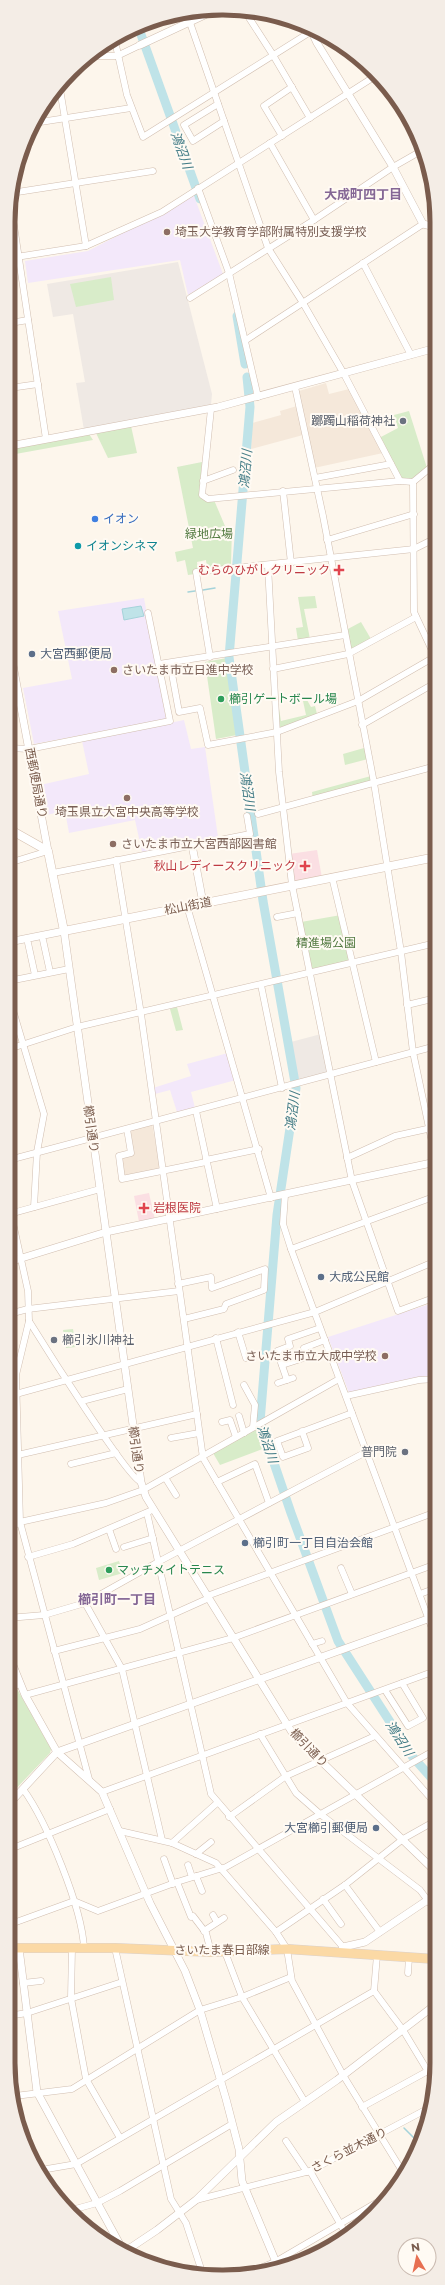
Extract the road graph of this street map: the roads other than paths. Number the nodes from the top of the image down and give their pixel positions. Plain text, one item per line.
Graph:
1 (203, 16) edge
2 (249, 17) edge
3 (188, 18) edge
4 (190, 22) junction
5 (307, 33) edge
6 (316, 37) edge
7 (142, 44) joint
8 (116, 45) edge
9 (274, 55) junction
10 (99, 56) edge
11 (117, 56) junction
12 (372, 79) edge
13 (292, 87) junction
14 (214, 92) junction
15 (61, 93) edge
16 (349, 93) junction
17 (218, 104) junction
18 (131, 108) junction
19 (65, 118) junction
20 (310, 118) junction
21 (42, 121) edge
22 (224, 122) junction
23 (282, 136) junction
24 (270, 143) junction
25 (417, 151) edge
26 (238, 164) junction
27 (393, 167) junction
28 (153, 171) dead end
29 (76, 182) junction
30 (197, 190) junction
31 (18, 192) edge
32 (314, 220) junction
33 (423, 224) junction
34 (430, 224) edge
35 (15, 235) edge
36 (86, 246) junction
37 (268, 248) junction
38 (18, 256) junction
39 (15, 257) edge
40 (363, 263) junction
41 (227, 274) junction
42 (190, 298) dead end
43 (303, 304) junction
44 (28, 320) junction
45 (15, 322) edge
46 (246, 340) junction
47 (430, 350) edge
48 (411, 355) junction
49 (344, 374) junction
50 (38, 384) junction
51 (15, 387) edge
52 (295, 387) junction
53 (252, 398) junction
54 (212, 409) junction
55 (46, 439) junction
56 (15, 445) edge
57 (391, 464) junction
58 (430, 468) edge
59 (234, 470) dead end
60 (315, 478) junction
61 (203, 481) junction
62 (400, 481) junction
63 (413, 482) junction
64 (317, 489) junction
65 (283, 491) junction
66 (414, 514) junction
67 (327, 540) junction
68 (430, 541) edge
69 (414, 549) junction
70 (331, 558) junction
71 (291, 563) junction
72 (268, 566) junction
73 (148, 613) dead end
74 (416, 617) junction
75 (345, 636) junction
76 (430, 645) edge
77 (272, 647) junction
78 (348, 654) junction
79 (210, 657) junction
80 (430, 660) edge
81 (170, 663) junction
82 (159, 664) junction
83 (274, 669) junction
84 (15, 676) edge
85 (17, 687) joint
86 (428, 687) dead end
87 (358, 701) junction
88 (362, 725) junction
89 (277, 732) junction
90 (15, 748) edge
91 (30, 749) junction
92 (430, 768) edge
93 (374, 784) junction
94 (283, 809) junction
95 (258, 814) dead end
96 (248, 816) dead end
97 (15, 832) edge
98 (192, 845) junction
99 (48, 851) junction
100 (430, 858) edge
101 (116, 860) junction
102 (15, 861) edge
103 (386, 867) junction
104 (52, 873) junction
105 (332, 877) junction
106 (292, 885) junction
107 (203, 903) junction
108 (187, 906) junction
109 (298, 913) junction
110 (126, 918) junction
111 (277, 918) dead end
112 (64, 931) junction
113 (44, 940) dead end
114 (15, 941) edge
115 (28, 943) dead end
116 (430, 944) edge
117 (400, 952) junction
118 (353, 963) junction
119 (69, 969) junction
120 (50, 972) junction
121 (310, 974) junction
122 (35, 975) junction
123 (15, 980) edge
124 (261, 985) junction
125 (214, 996) junction
126 (430, 999) edge
127 (407, 1005) junction
128 (141, 1014) junction
129 (15, 1017) edge
130 (16, 1020) joint
131 (77, 1027) junction
132 (23, 1044) junction
133 (15, 1047) edge
134 (430, 1048) edge
135 (413, 1052) junction
136 (376, 1062) junction
137 (330, 1074) junction
138 (282, 1088) junction
139 (243, 1098) junction
140 (196, 1111) junction
141 (155, 1121) junction
142 (127, 1129) junction
143 (428, 1129) junction
144 (430, 1137) edge
145 (92, 1138) junction
146 (258, 1149) junction
147 (37, 1152) junction
148 (15, 1158) edge
149 (347, 1158) junction
150 (206, 1161) junction
151 (430, 1163) edge
152 (162, 1171) junction
153 (352, 1181) junction
154 (100, 1190) junction
155 (278, 1196) junction
156 (430, 1198) edge
157 (34, 1208) junction
158 (217, 1209) junction
159 (15, 1213) edge
160 (169, 1219) junction
161 (366, 1220) junction
162 (15, 1232) edge
163 (106, 1232) junction
164 (291, 1248) junction
165 (22, 1258) junction
166 (15, 1260) edge
167 (430, 1264) edge
168 (388, 1281) junction
169 (178, 1284) junction
170 (179, 1291) junction
171 (115, 1299) junction
172 (430, 1299) edge
173 (28, 1309) junction
174 (15, 1312) edge
175 (315, 1312) junction
176 (184, 1319) junction
177 (29, 1321) junction
178 (320, 1328) junction
179 (238, 1332) junction
180 (216, 1338) junction
181 (325, 1340) junction
182 (187, 1346) junction
183 (246, 1358) dead end
184 (124, 1364) junction
185 (282, 1364) junction
186 (339, 1379) junction
187 (430, 1379) edge
188 (68, 1380) junction
189 (278, 1383) dead end
190 (244, 1384) dead end
191 (128, 1389) junction
192 (16, 1394) junction
193 (346, 1396) junction
194 (82, 1401) junction
195 (233, 1405) dead end
196 (197, 1414) junction
197 (352, 1414) junction
198 (239, 1416) dead end
199 (222, 1422) dead end
200 (255, 1426) junction
201 (133, 1428) junction
202 (302, 1431) junction
203 (244, 1432) junction
204 (199, 1433) junction
205 (104, 1434) junction
206 (236, 1437) junction
207 (171, 1438) dead end
208 (366, 1452) junction
209 (116, 1453) junction
210 (17, 1454) junction
211 (203, 1458) junction
212 (71, 1464) dead end
213 (166, 1479) junction
214 (141, 1482) junction
215 (217, 1482) junction
216 (143, 1490) junction
217 (176, 1495) dead end
218 (269, 1503) junction
219 (150, 1511) junction
220 (430, 1514) edge
221 (240, 1519) junction
222 (20, 1522) junction
223 (15, 1524) edge
224 (395, 1528) junction
225 (109, 1529) junction
226 (153, 1538) junction
227 (124, 1547) dead end
228 (116, 1549) dead end
229 (179, 1551) junction
230 (28, 1557) junction
231 (158, 1562) junction
232 (430, 1566) edge
233 (340, 1568) dead end
234 (271, 1573) junction
235 (412, 1573) junction
236 (430, 1590) edge
237 (352, 1594) junction
238 (420, 1594) junction
239 (208, 1597) junction
240 (85, 1603) junction
241 (430, 1613) edge
242 (44, 1615) junction
243 (296, 1615) junction
244 (171, 1616) junction
245 (15, 1617) edge
246 (430, 1618) edge
247 (233, 1638) junction
248 (106, 1639) junction
249 (322, 1640) dead end
250 (312, 1644) junction
251 (54, 1651) junction
252 (179, 1653) junction
253 (320, 1657) junction
254 (122, 1669) junction
255 (15, 1673) edge
256 (430, 1673) edge
257 (259, 1680) junction
258 (402, 1683) junction
259 (19, 1684) junction
260 (63, 1685) junction
261 (15, 1686) edge
262 (384, 1690) junction
263 (24, 1695) junction
264 (347, 1703) junction
265 (191, 1705) junction
266 (287, 1725) junction
267 (135, 1726) junction
268 (260, 1734) junction
269 (375, 1736) junction
270 (80, 1745) junction
271 (57, 1752) junction
272 (430, 1753) edge
273 (202, 1755) junction
274 (320, 1760) junction
275 (404, 1768) junction
276 (147, 1775) junction
277 (286, 1776) junction
278 (89, 1779) junction
279 (23, 1789) junction
280 (102, 1792) junction
281 (354, 1794) junction
282 (430, 1797) edge
283 (15, 1798) edge
284 (217, 1803) junction
285 (110, 1809) junction
286 (320, 1814) junction
287 (229, 1817) junction
288 (430, 1824) edge
289 (120, 1831) junction
290 (47, 1833) junction
291 (403, 1839) junction
292 (162, 1840) junction
293 (211, 1842) dead end
294 (172, 1843) junction
295 (15, 1847) edge
296 (258, 1850) junction
297 (196, 1854) junction
298 (164, 1859) dead end
299 (379, 1859) junction
300 (188, 1865) dead end
301 (430, 1866) edge
302 (222, 1868) junction
303 (194, 1876) junction
304 (175, 1883) junction
305 (345, 1885) junction
306 (202, 1891) dead end
307 (146, 1894) junction
308 (430, 1898) edge
309 (323, 1899) junction
310 (427, 1900) junction
311 (74, 1901) junction
312 (430, 1904) edge
313 (308, 1909) junction
314 (213, 1915) dead end
315 (224, 1918) dead end
316 (15, 1922) edge
317 (217, 1922) junction
318 (342, 1924) dead end
319 (204, 1931) junction
320 (276, 1932) junction
321 (380, 1932) junction
322 (15, 1948) edge
323 (19, 1948) junction
324 (72, 1948) junction
325 (84, 1948) junction
326 (115, 1948) junction
327 (287, 1949) junction
328 (174, 1950) junction
329 (342, 1950) junction
330 (211, 1952) junction
331 (225, 1952) junction
332 (377, 1955) junction
333 (409, 1957) junction
334 (430, 1959) edge
335 (408, 1973) dead end
336 (291, 1977) junction
337 (41, 1981) dead end
338 (122, 1982) junction
339 (23, 1984) junction
340 (374, 1991) junction
341 (242, 1997) junction
342 (71, 1998) junction
343 (430, 2009) edge
344 (200, 2010) junction
345 (27, 2013) junction
346 (15, 2015) edge
347 (316, 2024) junction
348 (403, 2030) junction
349 (273, 2049) junction
350 (136, 2050) junction
351 (428, 2071) junction
352 (430, 2074) edge
353 (343, 2075) junction
354 (86, 2079) junction
355 (220, 2080) junction
356 (37, 2092) junction
357 (18, 2095) edge
358 (305, 2102) junction
359 (362, 2107) junction
360 (424, 2111) edge
361 (153, 2120) junction
362 (232, 2124) junction
363 (380, 2135) junction
364 (120, 2138) junction
365 (286, 2141) dead end
366 (239, 2157) junction
367 (76, 2164) junction
368 (162, 2165) junction
369 (401, 2168) edge
370 (45, 2169) edge
371 (308, 2172) junction
372 (245, 2188) junction
373 (196, 2200) junction
374 (97, 2203) junction
375 (374, 2204) edge
376 (75, 2208) edge
377 (180, 2213) junction
378 (340, 2224) junction
379 (344, 2231) edge
380 (118, 2242) edge
381 (130, 2248) edge
382 (279, 2262) edge
383 (276, 2264) edge
384 (201, 2269) edge

1 - 4 street
2 - 9 street
3 - 4 street
4 - 7 street
4 - 14 street
5 - 9 street
6 - 16 street
7 - 11 street
8 - 11 street
9 - 13 street
9 - 14 street
10 - 11 street
11 - 18 street
12 - 16 street
13 - 20 street
13 - 23 street
14 - 17 street
14 - 18 street
15 - 19 street
16 - 20 street
16 - 27 street
17 - 22 street
17 - 22 street
18 - 19 street
19 - 21 street
19 - 29 street
20 - 23 street
22 - 26 street
23 - 24 street
24 - 26 street
24 - 32 street
25 - 27 street
26 - 30 street
26 - 37 street
27 - 32 street
27 - 33 street
28 - 29 street
29 - 31 street
29 - 36 street
30 - 36 street
30 - 41 street
32 - 37 street
33 - 34 street
33 - 40 street
35 - 38 street
36 - 38 street
37 - 41 street
37 - 43 street
38 - 39 street
38 - 44 street
40 - 43 street
40 - 48 street
41 - 42 street
41 - 46 street
43 - 46 street
43 - 49 street
44 - 45 street
44 - 50 street
46 - 53 street
47 - 48 street
48 - 49 street
49 - 52 street
49 - 57 street
50 - 51 street
50 - 55 street
52 - 53 street
52 - 60 street
53 - 54 street
54 - 55 street
54 - 61 street
55 - 56 street
57 - 60 street
57 - 62 street
58 - 63 street
59 - 61 street
60 - 64 street
61 - 65 street
62 - 63 street
62 - 64 street
63 - 66 street
64 - 65 street
64 - 67 street
65 - 71 street
66 - 67 street
66 - 69 street
67 - 70 street
68 - 69 street
69 - 70 street
69 - 74 street
70 - 71 street
70 - 75 street
71 - 72 street
72 - 77 street
72 - 79 street
73 - 82 street
74 - 76 street
74 - 78 street
75 - 77 street
75 - 78 street
77 - 79 street
77 - 83 street
78 - 83 street
78 - 87 street
79 - 81 street
80 - 87 street
81 - 82 street
81 - 89 street
82 - 91 street
83 - 89 street
84 - 85 street, 西郵便局通り
85 - 91 street, 西郵便局通り
86 - 88 street
87 - 88 street
87 - 89 street
88 - 93 street
89 - 94 street
90 - 91 street
91 - 99 street, 西郵便局通り
92 - 93 street
93 - 94 street
93 - 103 street
94 - 95 street
94 - 106 street
96 - 98 street
97 - 99 main road
98 - 101 street
98 - 107 street
99 - 102 street
99 - 104 main road
100 - 103 main road, 松山街道
101 - 104 street
101 - 110 street
103 - 105 main road, 松山街道
103 - 117 street
104 - 112 main road
105 - 106 main road, 松山街道
105 - 118 street
106 - 107 main road, 松山街道
106 - 109 street
107 - 108 main road, 松山街道
108 - 110 main road, 松山街道
108 - 125 street
109 - 111 street
109 - 121 street
110 - 112 main road, 松山街道
110 - 128 street
112 - 114 street
112 - 119 street, 櫛引通り
113 - 120 street
115 - 122 street
116 - 117 street
117 - 118 street
117 - 127 street
118 - 121 street
118 - 136 street
119 - 120 street
119 - 131 street, 櫛引通り
120 - 122 street
121 - 124 street
121 - 137 street
122 - 123 street
124 - 125 street
124 - 138 street
125 - 128 street
125 - 139 street
126 - 127 street
127 - 135 street
128 - 131 street
128 - 141 street
129 - 130 street
130 - 132 street
131 - 132 street
131 - 145 street, 櫛引通り
132 - 133 street
132 - 147 street
134 - 135 street
135 - 136 street
135 - 143 street
136 - 137 street
137 - 138 street
137 - 149 street
138 - 139 street
139 - 140 street
139 - 146 street
140 - 141 street
140 - 150 street
141 - 142 street
141 - 152 street
142 - 145 street
142 - 152 street
143 - 144 street
143 - 149 street
145 - 147 street
145 - 154 street, 櫛引通り
146 - 150 street
146 - 155 street
147 - 148 street
147 - 157 street
149 - 153 street
150 - 152 street
150 - 158 street
151 - 153 street
152 - 160 street
153 - 155 street
153 - 161 street
154 - 157 street
154 - 163 street, 櫛引通り
155 - 158 street
155 - 164 street
156 - 161 street
157 - 159 street
158 - 160 street
160 - 163 street
160 - 169 street
161 - 164 street
161 - 168 street
162 - 165 street
163 - 165 street
163 - 171 street, 櫛引通り
164 - 175 street
165 - 166 street
165 - 173 street
167 - 168 street
168 - 172 street
168 - 175 street
169 - 170 street
169 - 176 street
170 - 171 street
170 - 176 street
171 - 173 street
171 - 184 street, 櫛引通り
173 - 174 street
173 - 177 street
175 - 178 street
175 - 179 street
176 - 182 street
177 - 188 street
177 - 192 street
178 - 181 street
178 - 185 street
179 - 180 street
179 - 183 street
180 - 182 street
180 - 195 street
181 - 185 street
181 - 186 street
182 - 184 street
182 - 196 street
184 - 188 street
184 - 191 street, 櫛引通り
185 - 189 street
186 - 193 street
186 - 200 street
187 - 193 street
188 - 192 street
188 - 194 street
190 - 200 street
191 - 194 street
191 - 201 street, 櫛引通り
192 - 210 street
193 - 197 street
194 - 205 street
196 - 201 street
196 - 204 street
197 - 202 street
197 - 208 street
198 - 203 street
199 - 206 street
200 - 203 street
201 - 205 street
201 - 214 street, 櫛引通り
202 - 202 street
203 - 206 street
204 - 207 street
204 - 211 street
205 - 209 street
205 - 210 street
206 - 211 street
208 - 218 street
208 - 224 street
209 - 212 street
209 - 214 street
210 - 222 street
211 - 213 street
211 - 215 street
213 - 216 street
213 - 217 street
214 - 216 street, 櫛引通り
215 - 218 street
215 - 221 street
216 - 219 street, 櫛引通り
216 - 222 street
218 - 221 street
219 - 225 street
219 - 226 street
219 - 229 street, 櫛引通り
220 - 224 street
221 - 229 street
221 - 234 street
222 - 223 street
222 - 230 street
224 - 234 street
224 - 235 street
225 - 228 street
225 - 230 street
226 - 227 street
226 - 231 street
229 - 231 street
229 - 239 street, 櫛引通り
230 - 242 street
231 - 240 street
231 - 244 street
232 - 235 street
233 - 237 street
234 - 239 street
234 - 243 street
235 - 237 street
235 - 238 street
236 - 238 street
237 - 243 street
238 - 241 street
239 - 244 street
239 - 247 street, 櫛引通り
240 - 242 street
240 - 248 street
242 - 245 street
242 - 251 street
243 - 247 street
243 - 250 street
244 - 248 street
244 - 252 street
246 - 253 street
247 - 252 street
247 - 257 street, 櫛引通り
248 - 251 street
248 - 254 street
249 - 250 street
250 - 253 street
251 - 260 street
252 - 254 street
252 - 265 street
253 - 257 street
253 - 264 street
254 - 260 street
254 - 267 street
255 - 259 street
256 - 258 street
257 - 265 street
257 - 266 street, 櫛引通り
258 - 262 street
258 - 262 street
259 - 261 street
259 - 263 street
260 - 263 street
260 - 270 street
262 - 264 street
263 - 271 street
264 - 266 street
264 - 269 street
265 - 267 street
265 - 273 street
266 - 268 street
266 - 274 street, 櫛引通り
267 - 270 street
267 - 276 street
268 - 273 street
268 - 277 street
269 - 274 street
269 - 275 street
270 - 271 street
270 - 278 street
271 - 278 street
271 - 279 street
272 - 275 street
273 - 276 street
273 - 284 street
274 - 277 street
274 - 281 street, 櫛引通り
275 - 281 street
275 - 282 street
276 - 280 street
276 - 292 street
277 - 286 street
277 - 287 street
278 - 280 street
279 - 283 street
279 - 290 street
280 - 285 street
281 - 286 street
281 - 291 street, 櫛引通り
284 - 287 street
284 - 294 street
285 - 289 street
285 - 290 street
286 - 296 street
286 - 299 street
287 - 296 street
288 - 291 street
289 - 292 street
289 - 307 street
290 - 295 street
290 - 311 street
291 - 299 street
291 - 301 street, 櫛引通り
292 - 294 street
293 - 297 street
294 - 297 street
296 - 302 street
296 - 313 street
297 - 302 street
298 - 304 street
299 - 305 street
299 - 310 street
300 - 303 street
302 - 303 street
302 - 320 street
303 - 304 street
303 - 306 street
304 - 307 street
304 - 319 street
305 - 309 street
305 - 321 street
307 - 311 street
307 - 328 street
308 - 310 street
309 - 313 street
309 - 318 street
310 - 312 street
310 - 321 street
311 - 316 street
311 - 325 street
313 - 320 street
313 - 329 street
314 - 317 street
315 - 317 street
317 - 319 street
319 - 330 street
320 - 327 street
321 - 329 street
322 - 323 main road, さいたま春日部線
323 - 324 main road, さいたま春日部線
323 - 339 street
324 - 325 main road, さいたま春日部線
324 - 342 street
325 - 326 main road, さいたま春日部線
326 - 328 main road, さいたま春日部線
326 - 338 street
327 - 329 main road, さいたま春日部線
327 - 331 main road, さいたま春日部線
327 - 336 street
328 - 330 main road, さいたま春日部線
328 - 344 street
329 - 332 main road, さいたま春日部線
330 - 331 main road, さいたま春日部線
331 - 341 street
332 - 333 main road, さいたま春日部線
332 - 340 street
333 - 334 main road, さいたま春日部線
333 - 335 street
336 - 341 street
336 - 347 street
337 - 339 street
338 - 342 street
338 - 350 street
339 - 345 street
340 - 347 street
340 - 348 street
341 - 344 street
341 - 349 street
342 - 345 street
342 - 354 street
343 - 348 street
344 - 350 street
344 - 355 street
345 - 346 street
345 - 356 street
347 - 349 street
347 - 353 street
348 - 351 street
348 - 353 street
349 - 355 street
349 - 358 street
350 - 354 street
350 - 361 street
351 - 352 street
351 - 359 street
353 - 358 street
353 - 359 street
354 - 356 street
354 - 364 street
355 - 361 street
355 - 362 street
356 - 357 street
356 - 367 street
358 - 366 street
359 - 363 street
360 - 363 street, さくら並木通り
361 - 364 street
361 - 368 street
362 - 366 street
362 - 368 street
363 - 369 street
363 - 371 street, さくら並木通り
364 - 367 street
365 - 371 street
366 - 372 street
366 - 373 street
367 - 370 street
367 - 374 street
368 - 374 street
368 - 377 street
371 - 372 street, さくら並木通り
371 - 378 street
372 - 373 street, さくら並木通り
372 - 383 street
373 - 377 street
374 - 376 street
374 - 380 street
375 - 378 street
377 - 381 street
377 - 384 street
378 - 379 street
378 - 382 street

